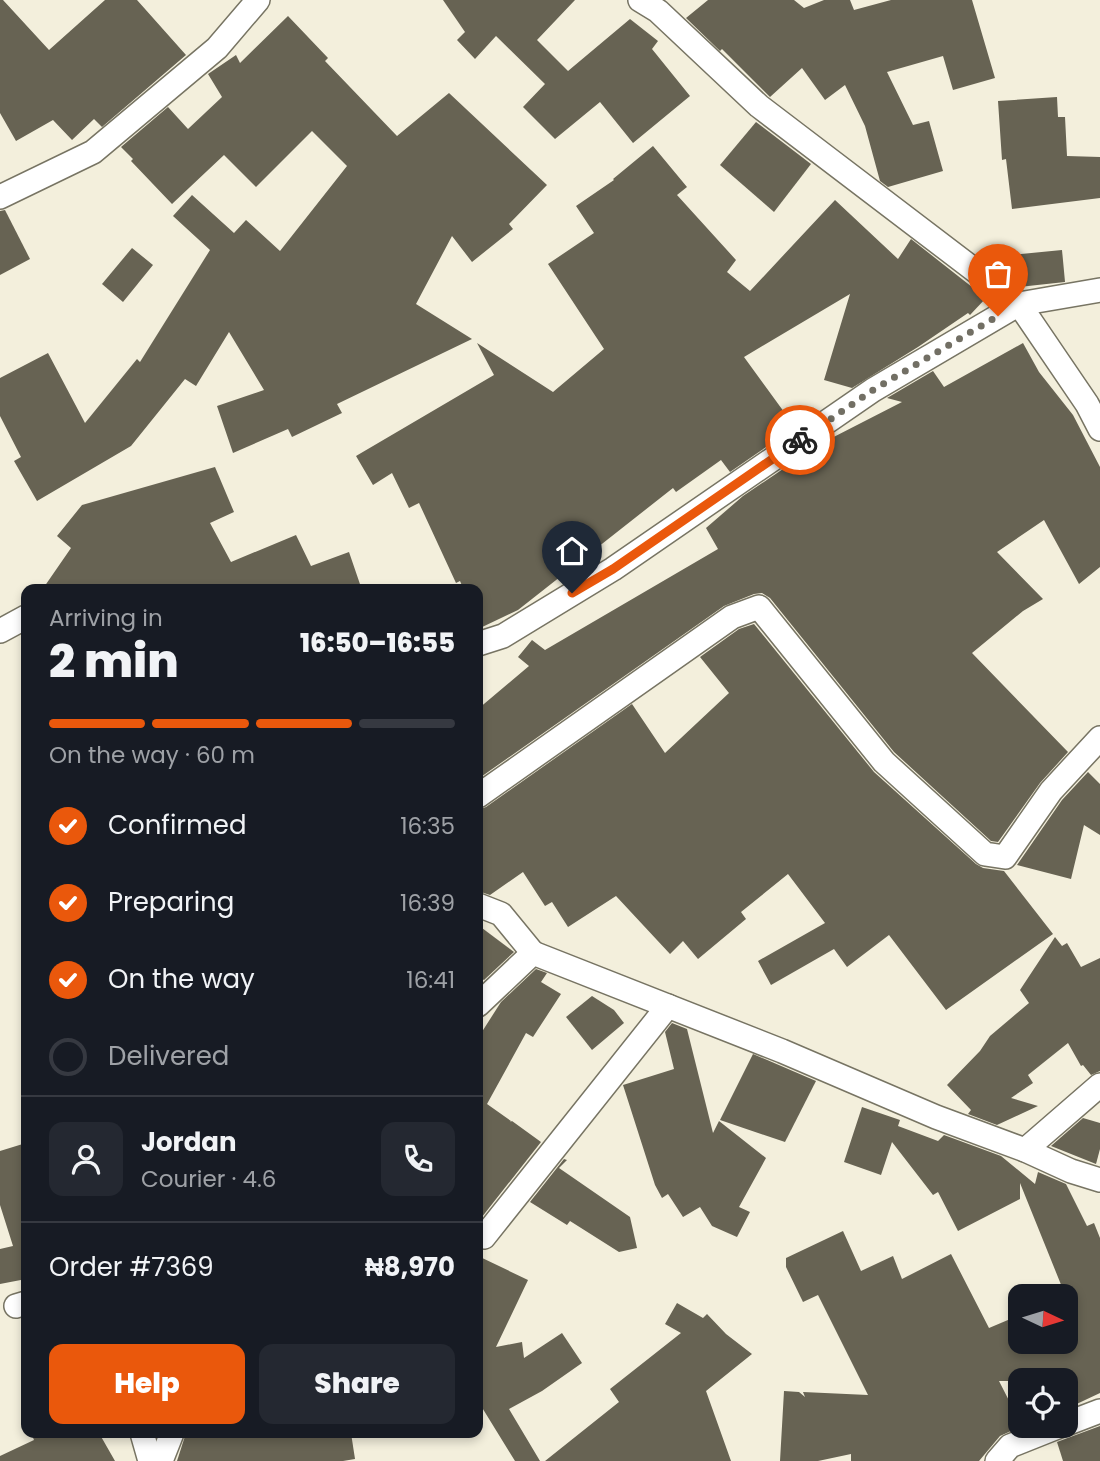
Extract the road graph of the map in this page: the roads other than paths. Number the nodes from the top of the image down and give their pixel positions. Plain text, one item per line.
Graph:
1 (258, 0) edge
2 (640, 0) edge
3 (0, 197) edge
4 (1100, 290) edge
5 (1019, 304) junction
6 (1100, 429) edge
7 (21, 620) edge
8 (0, 631) edge
9 (483, 642) edge
10 (1100, 738) edge
11 (483, 792) edge
12 (483, 907) edge
13 (533, 953) junction
14 (483, 1000) edge
15 (668, 1006) junction
16 (1100, 1085) edge
17 (1025, 1150) junction
18 (1100, 1180) edge
19 (484, 1237) dead end
20 (1100, 1411) edge
21 (1078, 1419) edge
22 (143, 1438) edge
23 (171, 1438) edge
24 (1030, 1438) edge
25 (150, 1461) edge
26 (162, 1461) edge
27 (996, 1461) edge

1 - 3 street
2 - 5 street
4 - 5 street
5 - 6 street
5 - 9 street
7 - 8 street
10 - 11 street
12 - 13 street
13 - 14 street
13 - 15 street
15 - 17 street
15 - 19 street
16 - 17 street
17 - 18 street
20 - 21 street
22 - 25 street
23 - 26 street
24 - 27 street

